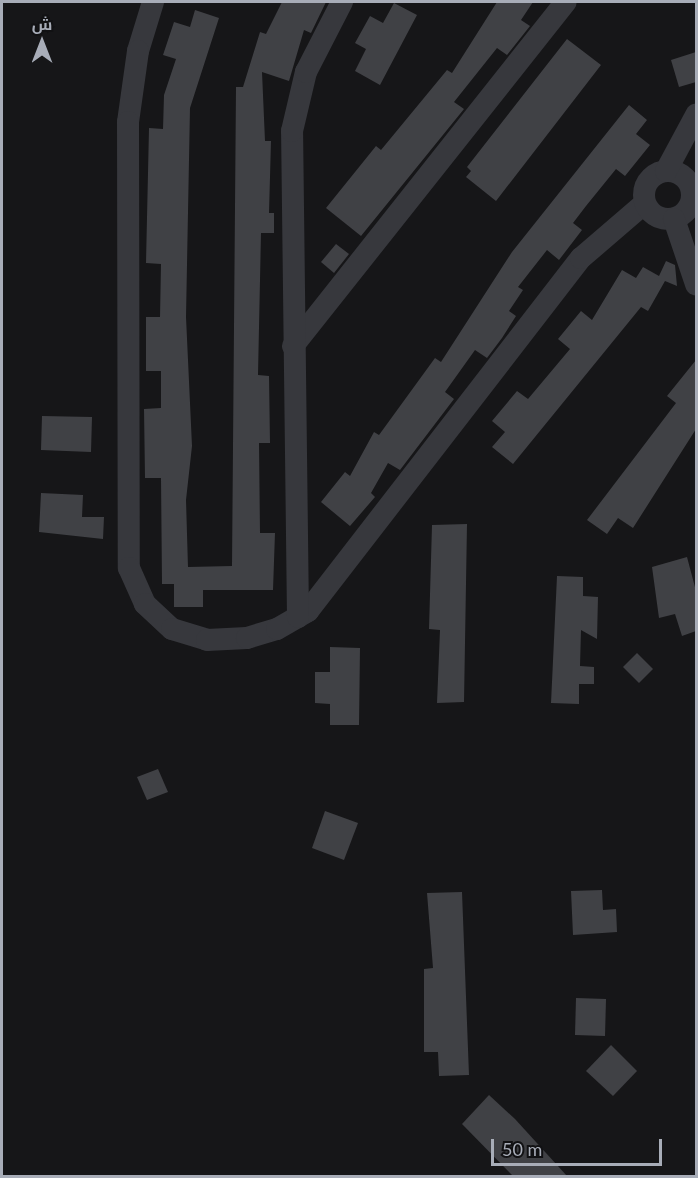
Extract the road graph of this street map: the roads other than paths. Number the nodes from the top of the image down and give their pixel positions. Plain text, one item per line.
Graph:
1 (153, 2) edge
2 (342, 2) edge
3 (566, 2) edge
4 (696, 115) edge
5 (666, 171) junction
6 (694, 192) edge
7 (645, 203) junction
8 (674, 219) junction
9 (696, 284) edge
10 (293, 345) junction
11 (298, 616) junction

1 - 11 street
2 - 10 street
3 - 10 street
4 - 5 street
5 - 6 street
5 - 7 street
6 - 8 street
7 - 8 street
7 - 11 street
8 - 9 street
10 - 11 street

